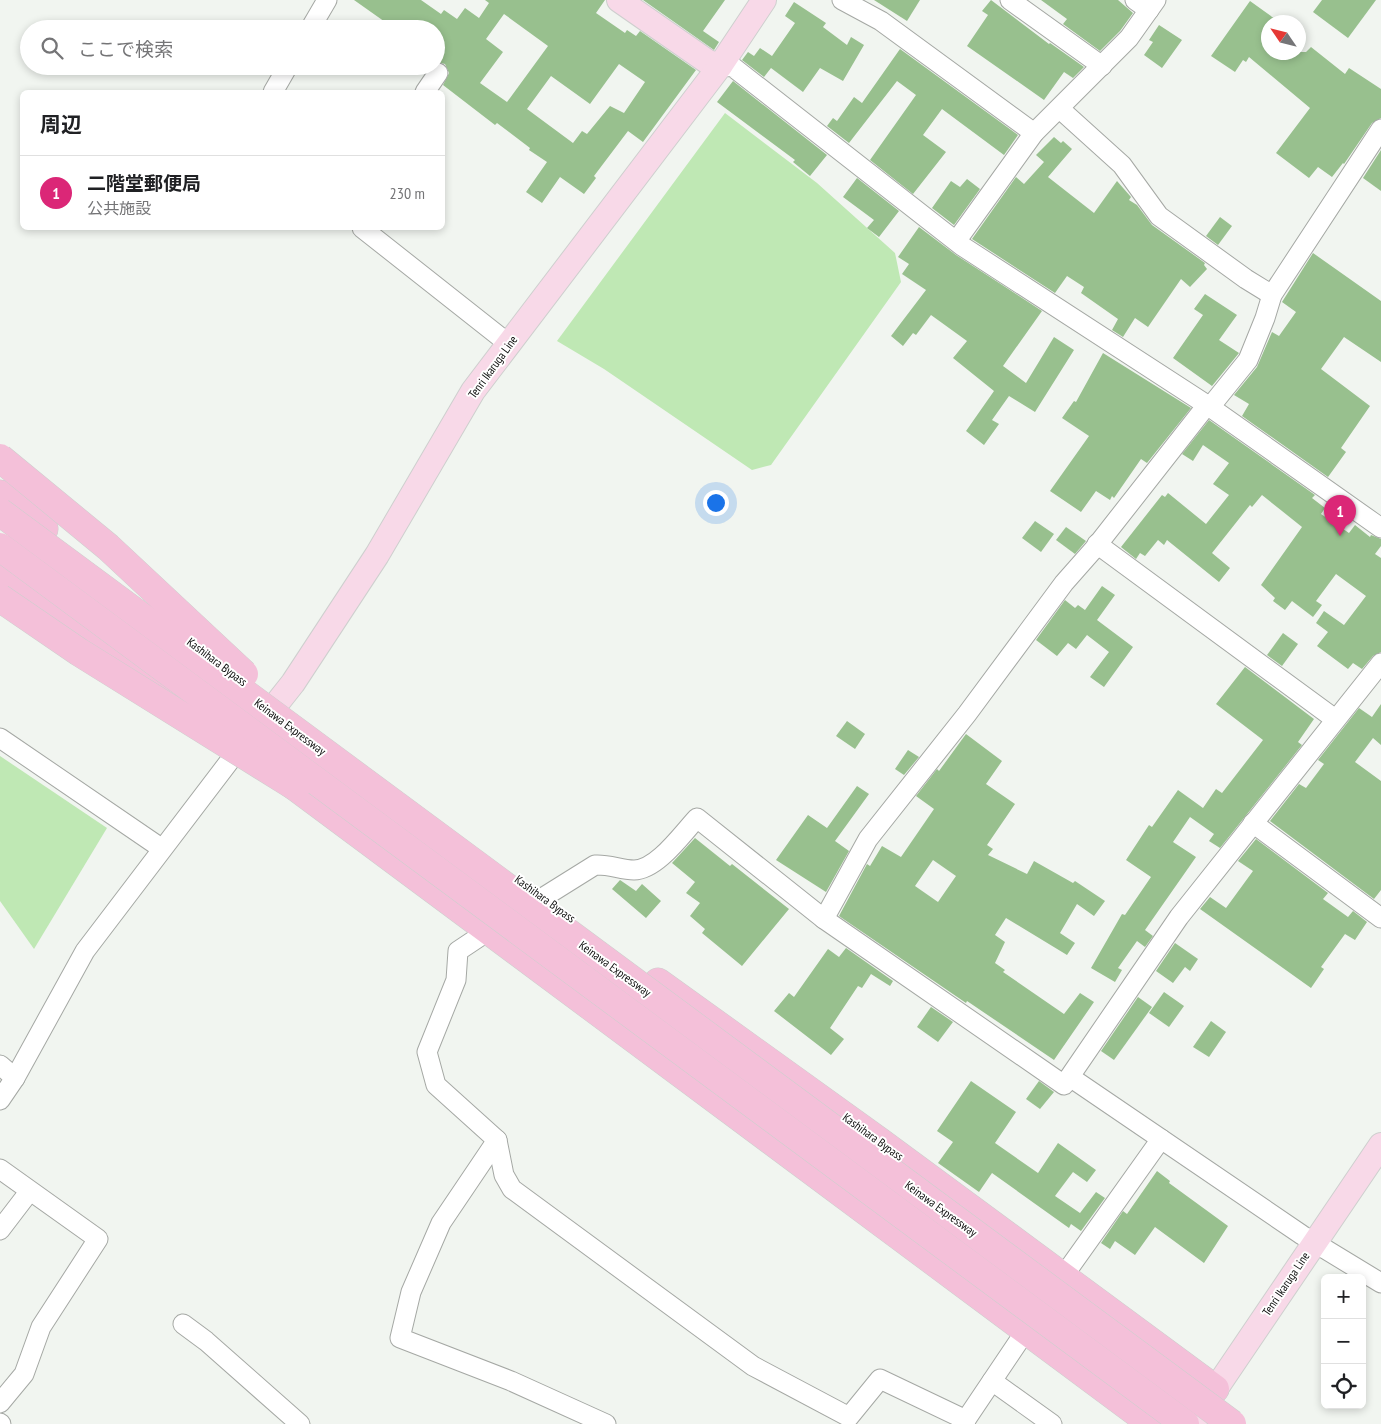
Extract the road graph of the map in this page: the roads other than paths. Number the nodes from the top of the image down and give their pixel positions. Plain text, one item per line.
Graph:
1 (327, 0) edge
2 (619, 0) edge
3 (764, 0) edge
4 (842, 0) edge
5 (1010, 0) edge
6 (1147, 3) edge
7 (315, 20) edge
8 (720, 66) junction
9 (1102, 66) junction
10 (283, 75) edge
11 (437, 75) edge
12 (274, 90) edge
13 (426, 90) edge
14 (1060, 109) junction
15 (1381, 129) edge
16 (1034, 134) junction
17 (365, 230) edge
18 (957, 240) junction
19 (1272, 295) junction
20 (509, 344) junction
21 (1208, 406) junction
22 (0, 458) edge
23 (0, 494) edge
24 (0, 512) edge
25 (1381, 528) edge
26 (1097, 544) junction
27 (0, 547) edge
28 (0, 569) edge
29 (0, 598) edge
30 (1381, 663) edge
31 (276, 706) junction
32 (1335, 718) junction
33 (0, 738) edge
34 (241, 746) junction
35 (1253, 823) junction
36 (162, 848) junction
37 (444, 877) junction
38 (544, 898) junction
39 (1381, 918) edge
40 (824, 920) junction
41 (490, 929) junction
42 (589, 950) junction
43 (0, 1065) edge
44 (1070, 1077) junction
45 (15, 1078) junction
46 (0, 1100) edge
47 (497, 1140) junction
48 (1161, 1140) junction
49 (1381, 1145) edge
50 (0, 1168) edge
51 (29, 1192) junction
52 (0, 1230) edge
53 (1314, 1242) junction
54 (1063, 1278) junction
55 (1381, 1283) edge
56 (183, 1324) dead end
57 (1025, 1330) junction
58 (992, 1381) junction
59 (1215, 1389) junction
60 (0, 1402) edge
61 (965, 1422) edge
62 (300, 1424) edge
63 (606, 1424) edge
64 (1052, 1424) edge
65 (1152, 1424) edge
66 (1185, 1424) edge
67 (1192, 1424) edge
68 (1232, 1424) edge

1 - 7 street
2 - 8 main road
3 - 8 main road, Tenri Ikaruga Line
4 - 16 street
5 - 9 street
6 - 9 street
8 - 18 street
8 - 20 main road, Tenri Ikaruga Line
9 - 14 street
10 - 12 street
11 - 13 street
14 - 16 street
14 - 19 street
15 - 19 street
16 - 18 street
17 - 20 street
18 - 21 street
19 - 21 street
20 - 31 main road, Tenri Ikaruga Line
21 - 25 street
21 - 26 street
22 - 42 highway, bridge
23 - 31 highway, Kashihara Bypass
24 - 42 highway, Keinawa Expressway, bridge
26 - 32 street
26 - 40 street
27 - 37 highway, bridge
28 - 34 highway
29 - 37 highway, bridge
30 - 32 street
31 - 34 main road, Tenri Ikaruga Line
31 - 38 highway, Kashihara Bypass
32 - 35 street
33 - 36 street
34 - 36 street
34 - 41 highway
35 - 39 street
35 - 44 street
36 - 45 street
37 - 66 highway, bridge
38 - 40 street
38 - 41 street
38 - 54 highway, Kashihara Bypass
40 - 44 street
41 - 47 street
41 - 57 highway
42 - 68 highway, Keinawa Expressway, bridge
43 - 45 street
44 - 48 street
45 - 46 street
47 - 61 street
47 - 63 street
48 - 53 street
48 - 54 street
49 - 53 main road, Tenri Ikaruga Line
50 - 51 street
51 - 52 street
51 - 60 street
53 - 55 street
53 - 59 main road, Tenri Ikaruga Line
54 - 57 street
54 - 59 highway, Kashihara Bypass
56 - 62 street
57 - 58 street
57 - 65 highway
58 - 61 street
58 - 64 street
59 - 67 main road, Tenri Ikaruga Line

